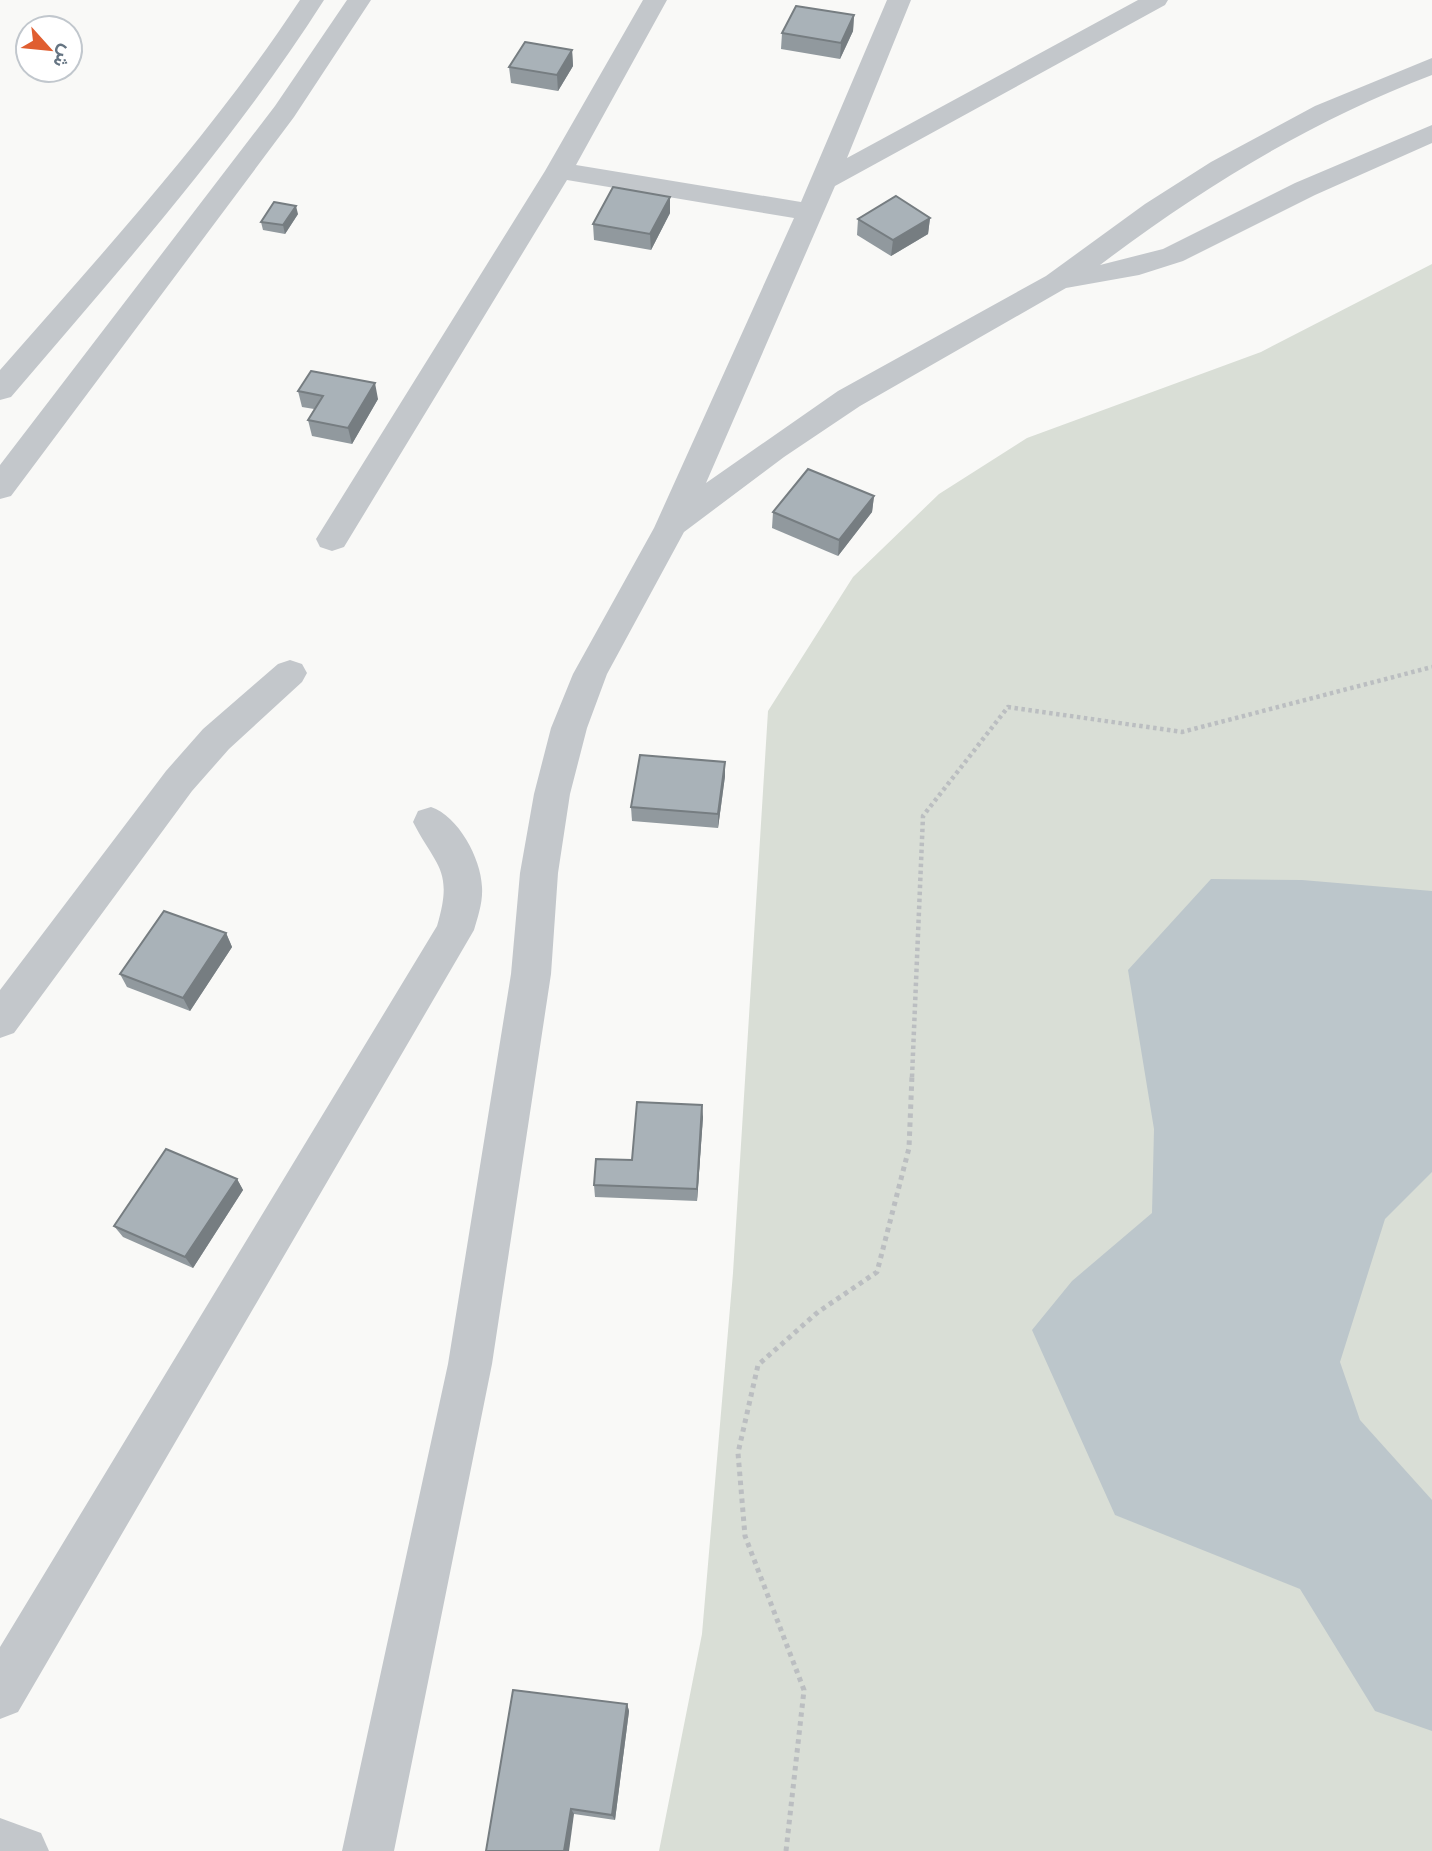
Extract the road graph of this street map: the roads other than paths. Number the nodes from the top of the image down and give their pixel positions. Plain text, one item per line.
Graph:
1 (312, 0) edge
2 (359, 0) edge
3 (655, 0) edge
4 (899, 0) edge
5 (1156, 0) edge
6 (1432, 66) edge
7 (1432, 133) edge
8 (559, 171) junction
9 (817, 197) junction
10 (1055, 283) junction
11 (0, 390) edge
12 (0, 488) edge
13 (670, 528) junction
14 (332, 538) dead end
15 (290, 674) dead end
16 (431, 822) dead end
17 (0, 1021) edge
18 (0, 1694) edge
19 (0, 1844) edge
20 (23, 1851) edge
21 (368, 1851) edge

1 - 11 street
2 - 12 street
3 - 8 street
4 - 9 street
5 - 9 street
6 - 10 street
7 - 10 street
8 - 9 street
8 - 14 street
9 - 13 street
10 - 13 street
13 - 21 street
15 - 17 street
16 - 18 street
19 - 20 street

